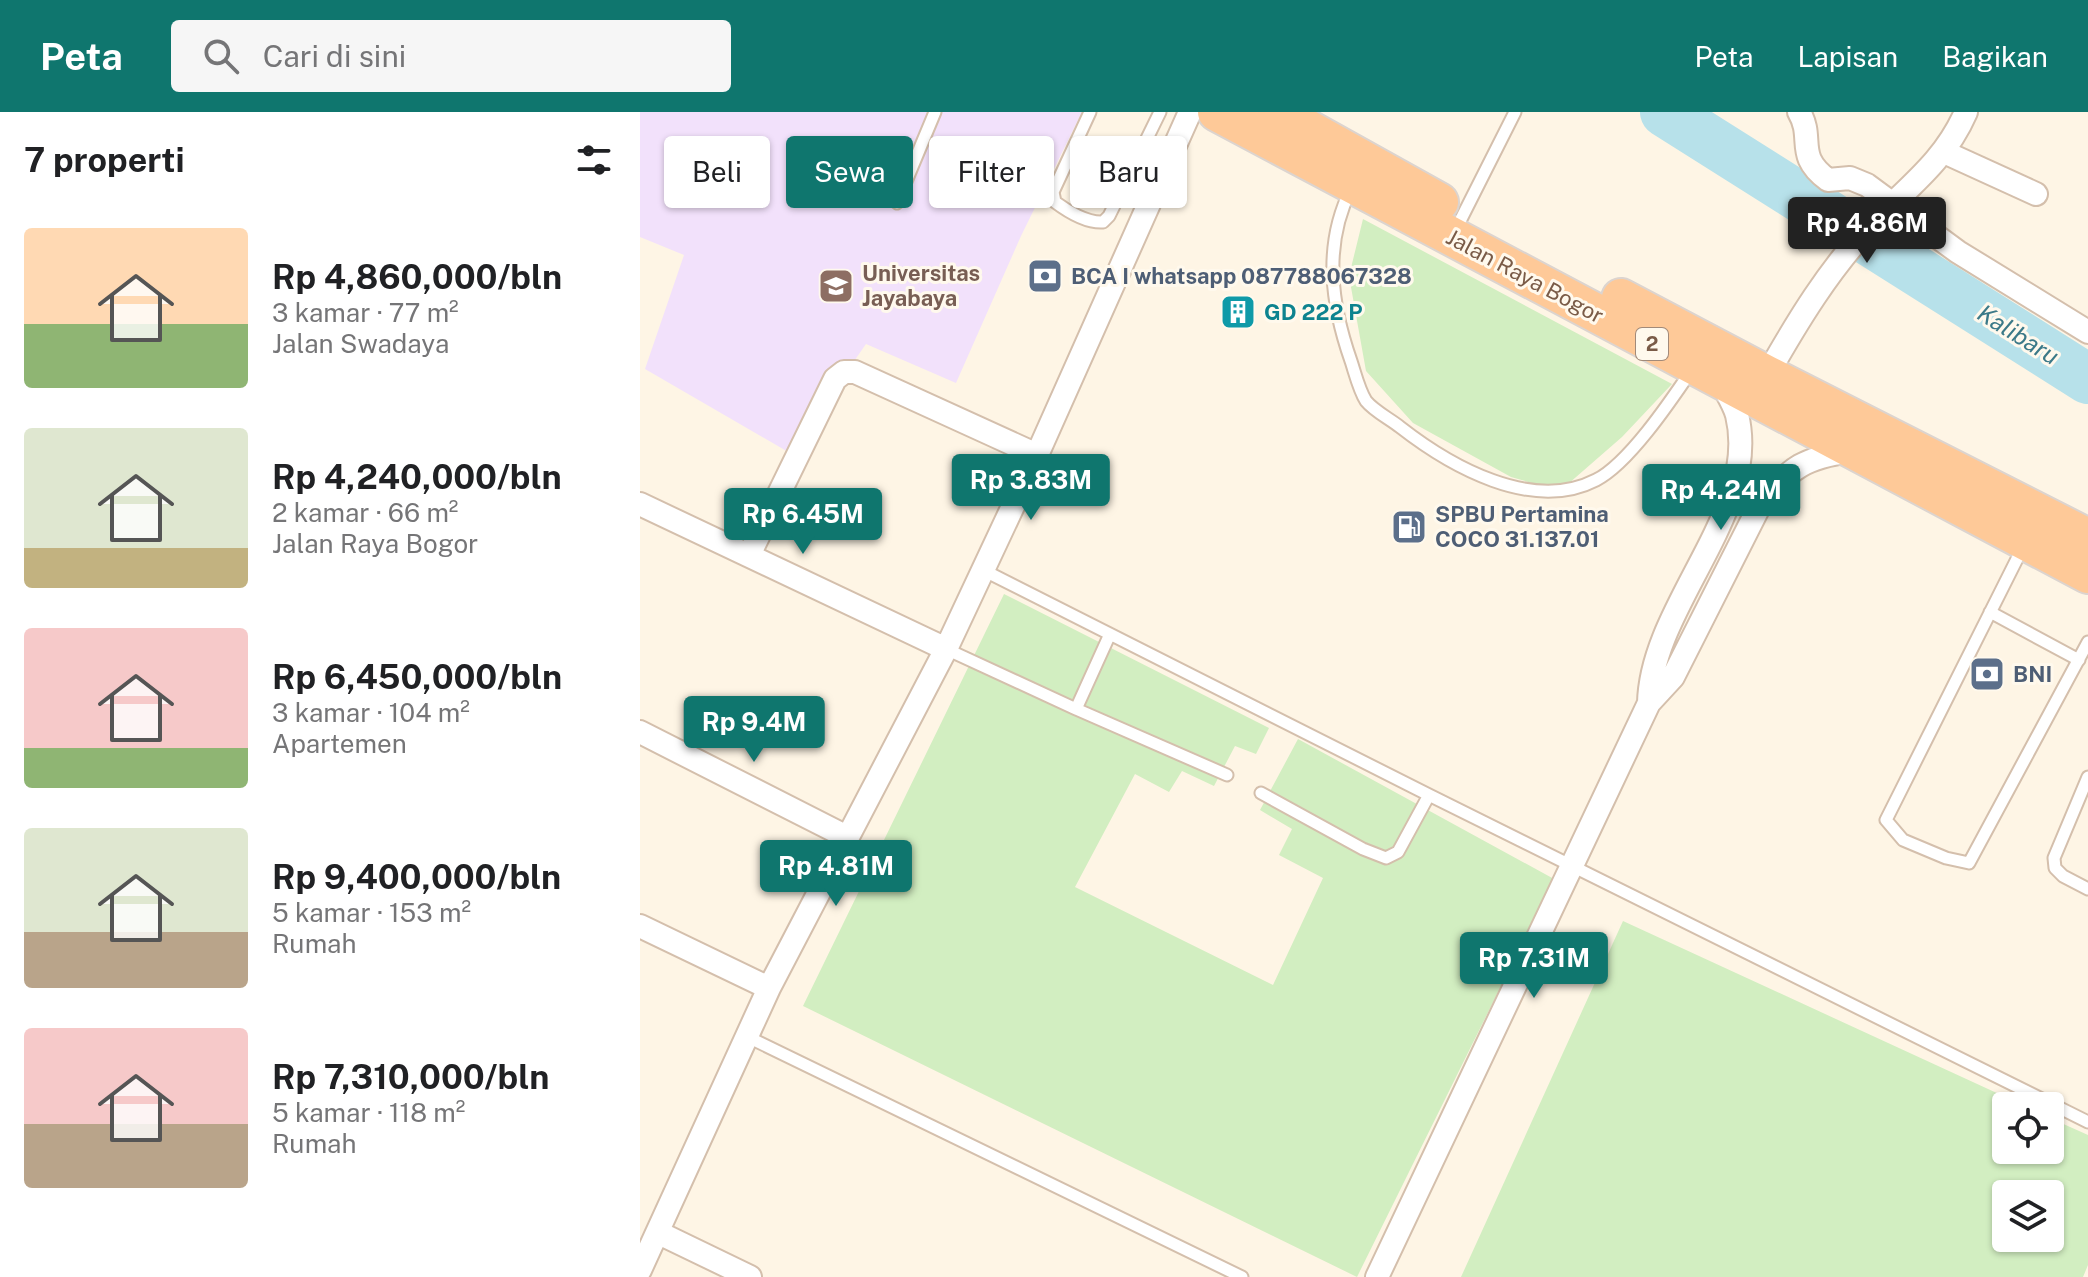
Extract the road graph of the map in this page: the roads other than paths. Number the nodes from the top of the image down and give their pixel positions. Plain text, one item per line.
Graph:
1 (935, 112) edge
2 (1090, 112) edge
3 (1160, 112) edge
4 (1190, 112) edge
5 (1217, 112) edge
6 (1277, 112) edge
7 (1515, 112) edge
8 (1799, 112) edge
9 (1966, 112) edge
10 (1944, 152) junction
11 (913, 165) edge
12 (1360, 174) junction
13 (2036, 194) dead end
14 (1892, 206) junction
15 (1458, 226) junction
16 (2088, 332) edge
17 (1707, 364) junction
18 (1767, 375) junction
19 (1860, 438) junction
20 (1037, 455) junction
21 (1735, 488) junction
22 (1762, 501) junction
23 (640, 504) edge
24 (2088, 538) edge
25 (2026, 542) junction
26 (749, 555) junction
27 (983, 570) junction
28 (2088, 574) edge
29 (1990, 612) junction
30 (1110, 634) junction
31 (2088, 642) edge
32 (946, 649) junction
33 (2079, 660) junction
34 (1649, 703) junction
35 (1076, 709) junction
36 (640, 732) edge
37 (1227, 775) dead end
38 (2087, 782) edge
39 (1261, 793) dead end
40 (1429, 795) junction
41 (847, 837) junction
42 (1573, 866) junction
43 (2088, 889) edge
44 (640, 926) edge
45 (769, 988) junction
46 (748, 1037) junction
47 (2088, 1122) edge
48 (659, 1233) junction
49 (640, 1270) edge
50 (750, 1277) edge
51 (1242, 1277) edge
52 (1377, 1277) edge

1 - 11 lane
2 - 3 lane
4 - 20 street
5 - 12 highway, Jalan Raya Bogor / 2
6 - 12 highway, Jalan Raya Bogor / 2
7 - 15 lane
8 - 14 street
9 - 10 street
10 - 13 street
10 - 14 street
12 - 15 highway, Jalan Raya Bogor / 2
12 - 17 lane
14 - 16 street
14 - 18 street
15 - 17 highway, Jalan Raya Bogor / 2
17 - 18 highway, Jalan Raya Bogor / 2
17 - 19 highway, Jalan Raya Bogor / 2
17 - 21 street
18 - 19 highway, Jalan Raya Bogor / 2
19 - 22 street
19 - 24 highway, Jalan Raya Bogor / 2
19 - 25 highway, Jalan Raya Bogor / 2
20 - 26 street
20 - 27 street
21 - 22 street
21 - 34 street
22 - 34 street
23 - 26 street
25 - 28 highway, Jalan Raya Bogor / 2
25 - 29 lane
26 - 32 street
27 - 30 lane
27 - 32 street
29 - 33 lane
29 - 33 lane
30 - 35 lane
30 - 40 lane
31 - 33 lane
32 - 35 lane
32 - 41 street
34 - 42 street
35 - 37 lane
36 - 41 street
38 - 43 lane
39 - 40 lane
40 - 42 lane
41 - 45 street
42 - 47 lane
42 - 52 street
44 - 45 street
45 - 46 street
46 - 48 street
46 - 51 lane
48 - 49 street
48 - 50 street

